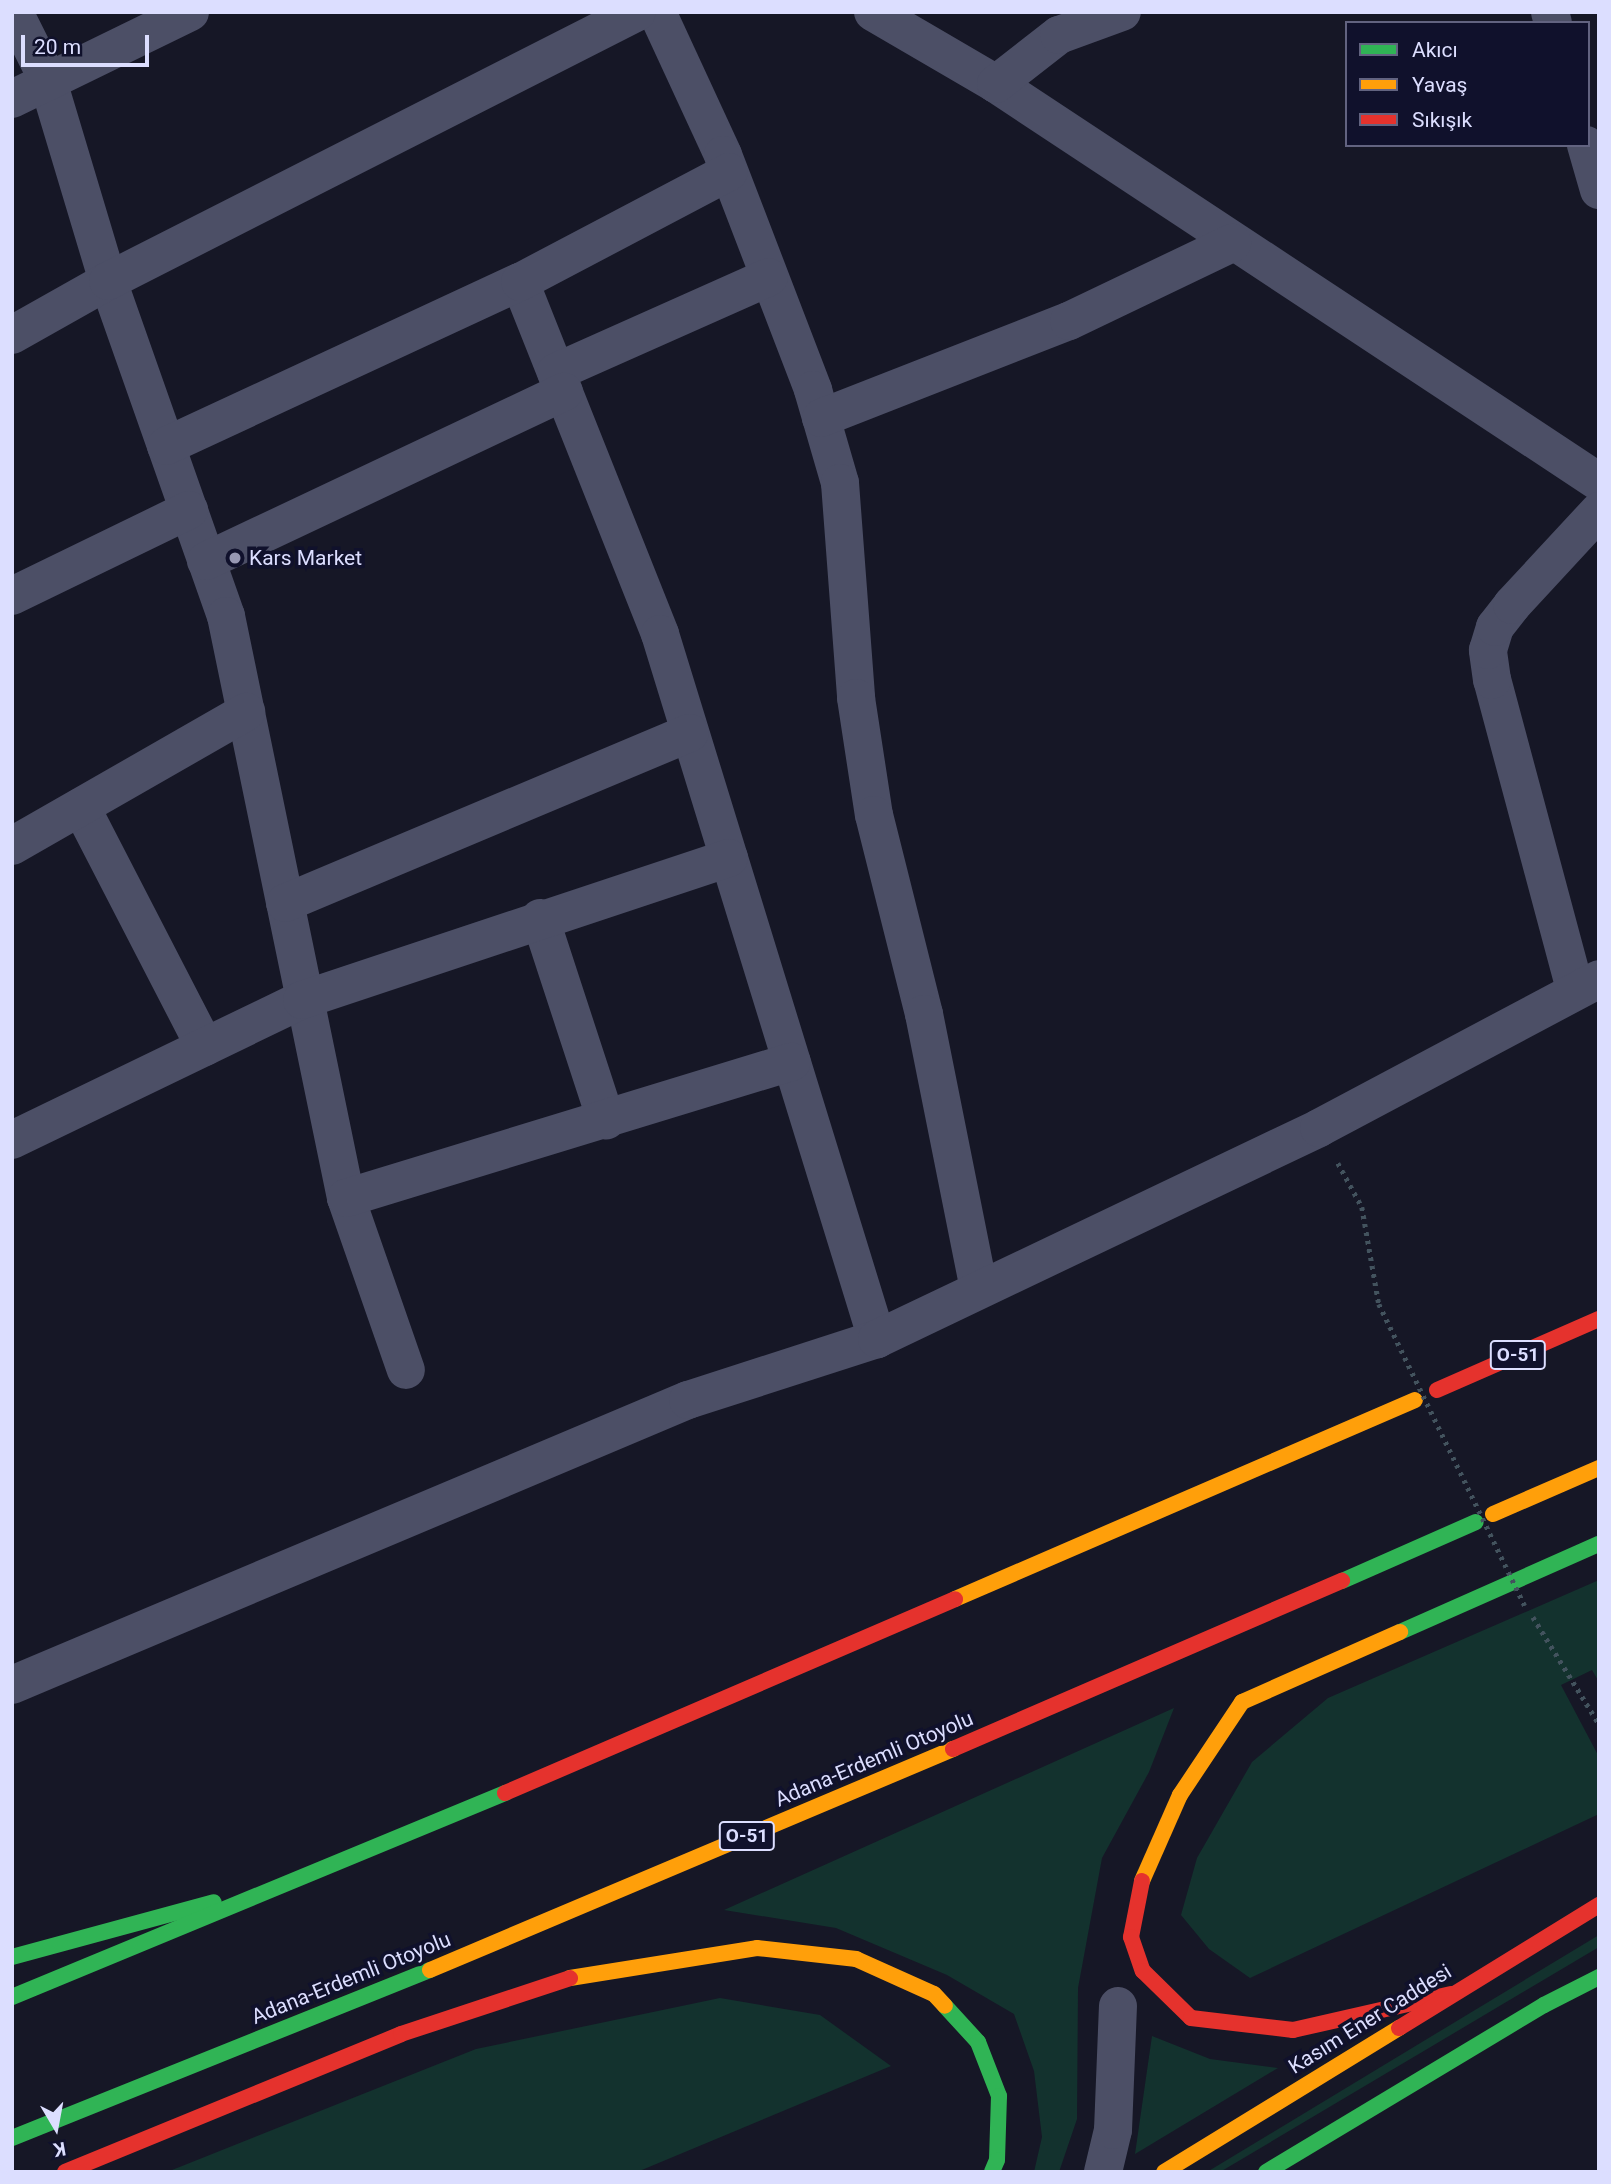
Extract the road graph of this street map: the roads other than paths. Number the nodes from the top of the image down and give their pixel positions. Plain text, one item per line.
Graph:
1 (14, 12) edge
2 (190, 12) edge
3 (637, 12) edge
4 (657, 12) edge
5 (873, 12) edge
6 (1122, 12) edge
7 (47, 78) junction
8 (996, 84) junction
9 (12, 99) edge
10 (1587, 147) edge
11 (729, 172) junction
12 (1599, 190) edge
13 (1232, 243) junction
14 (769, 277) junction
15 (108, 281) junction
16 (520, 282) junction
17 (12, 335) edge
18 (560, 382) junction
19 (821, 418) junction
20 (166, 446) junction
21 (1599, 482) edge
22 (189, 510) junction
23 (1599, 511) edge
24 (206, 561) junction
25 (12, 596) edge
26 (246, 712) junction
27 (690, 733) junction
28 (81, 807) junction
29 (12, 846) edge
30 (729, 858) junction
31 (285, 903) junction
32 (540, 918) junction
33 (1587, 984) edge
34 (302, 1000) junction
35 (205, 1047) junction
36 (792, 1062) junction
37 (606, 1120) junction
38 (17, 1128) edge
39 (346, 1198) junction
40 (979, 1290) junction
41 (1599, 1319) edge
42 (877, 1339) junction
43 (405, 1370) dead end
44 (1437, 1390) dead end
45 (1415, 1399) dead end
46 (1599, 1468) edge
47 (1493, 1514) dead end
48 (1476, 1522) dead end
49 (1599, 1544) edge
50 (12, 1685) edge
51 (321, 1873) junction
52 (1599, 1905) edge
53 (12, 1957) edge
54 (1599, 1977) edge
55 (1451, 1994) junction
56 (12, 1997) edge
57 (1118, 2006) dead end
58 (12, 2138) edge
59 (1274, 2169) edge
60 (65, 2172) edge
61 (992, 2172) edge
62 (1103, 2172) edge
63 (1164, 2172) edge

1 - 7 street
2 - 7 street
3 - 15 street
4 - 11 street
5 - 8 street
6 - 8 street
7 - 9 street
7 - 15 street
8 - 13 street
10 - 12 street
11 - 14 street
11 - 16 street
13 - 19 street
13 - 21 street
14 - 18 street
14 - 19 street
15 - 17 street
15 - 20 street
16 - 18 street
16 - 20 street
18 - 24 street
18 - 27 street
19 - 40 street
20 - 22 street
22 - 24 street
22 - 25 street
23 - 33 street
24 - 26 street
26 - 28 street
26 - 31 street
27 - 30 street
27 - 31 street
28 - 29 street
28 - 35 street
30 - 32 street
30 - 36 street
31 - 34 street
32 - 34 street
32 - 37 street
33 - 40 street
34 - 35 street
34 - 39 street
35 - 38 street
36 - 37 street
36 - 42 street
37 - 39 street
39 - 43 street
40 - 42 street
41 - 44 main road, O-51
42 - 50 street
45 - 51 main road
46 - 47 main road
48 - 58 main road, Adana-Erdemli Otoyolu / O-51
49 - 55 main road
51 - 53 main road
51 - 56 main road
52 - 55 main road, Kasım Ener Caddesi
54 - 59 main road
55 - 63 main road, Kasım Ener Caddesi
57 - 62 street
60 - 61 main road

